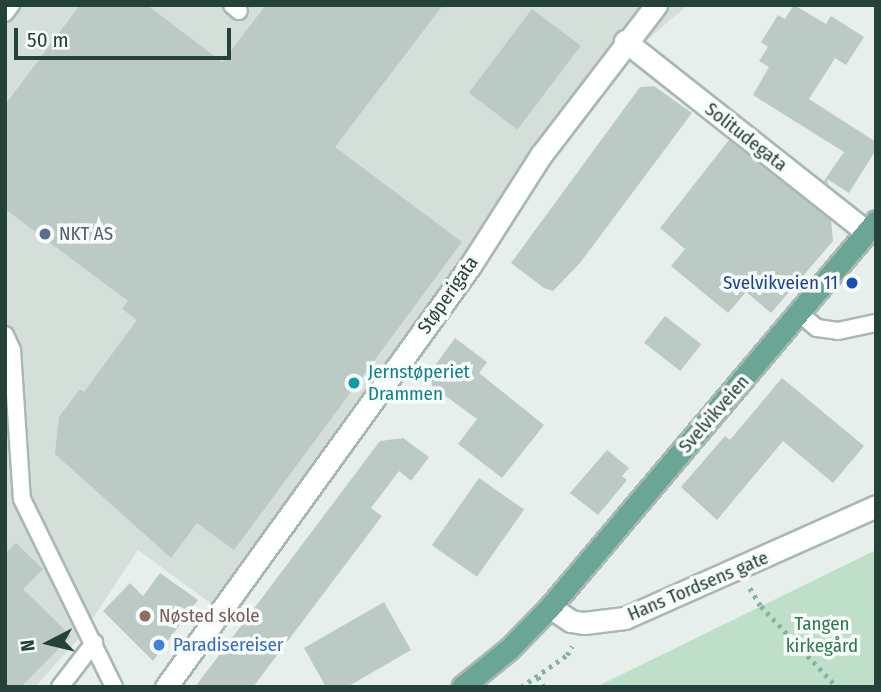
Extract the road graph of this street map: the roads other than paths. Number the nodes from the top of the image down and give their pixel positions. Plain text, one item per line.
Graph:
1 (11, 5) edge
2 (656, 5) edge
3 (5, 13) edge
4 (625, 41) junction
5 (872, 227) edge
6 (799, 313) junction
7 (876, 323) edge
8 (5, 335) edge
9 (876, 506) edge
10 (550, 607) junction
11 (94, 643) junction
12 (60, 687) edge
13 (114, 687) edge
14 (166, 687) edge
15 (462, 687) edge

1 - 3 lane
2 - 4 street, Støperigata
4 - 5 street, Solitudegata
4 - 14 street, Støperigata
5 - 6 main road, Svelvikveien
6 - 7 lane
6 - 10 main road, Svelvikveien
8 - 11 lane
9 - 10 street, Hans Tordsens gate
10 - 15 main road
11 - 12 lane
11 - 13 lane

